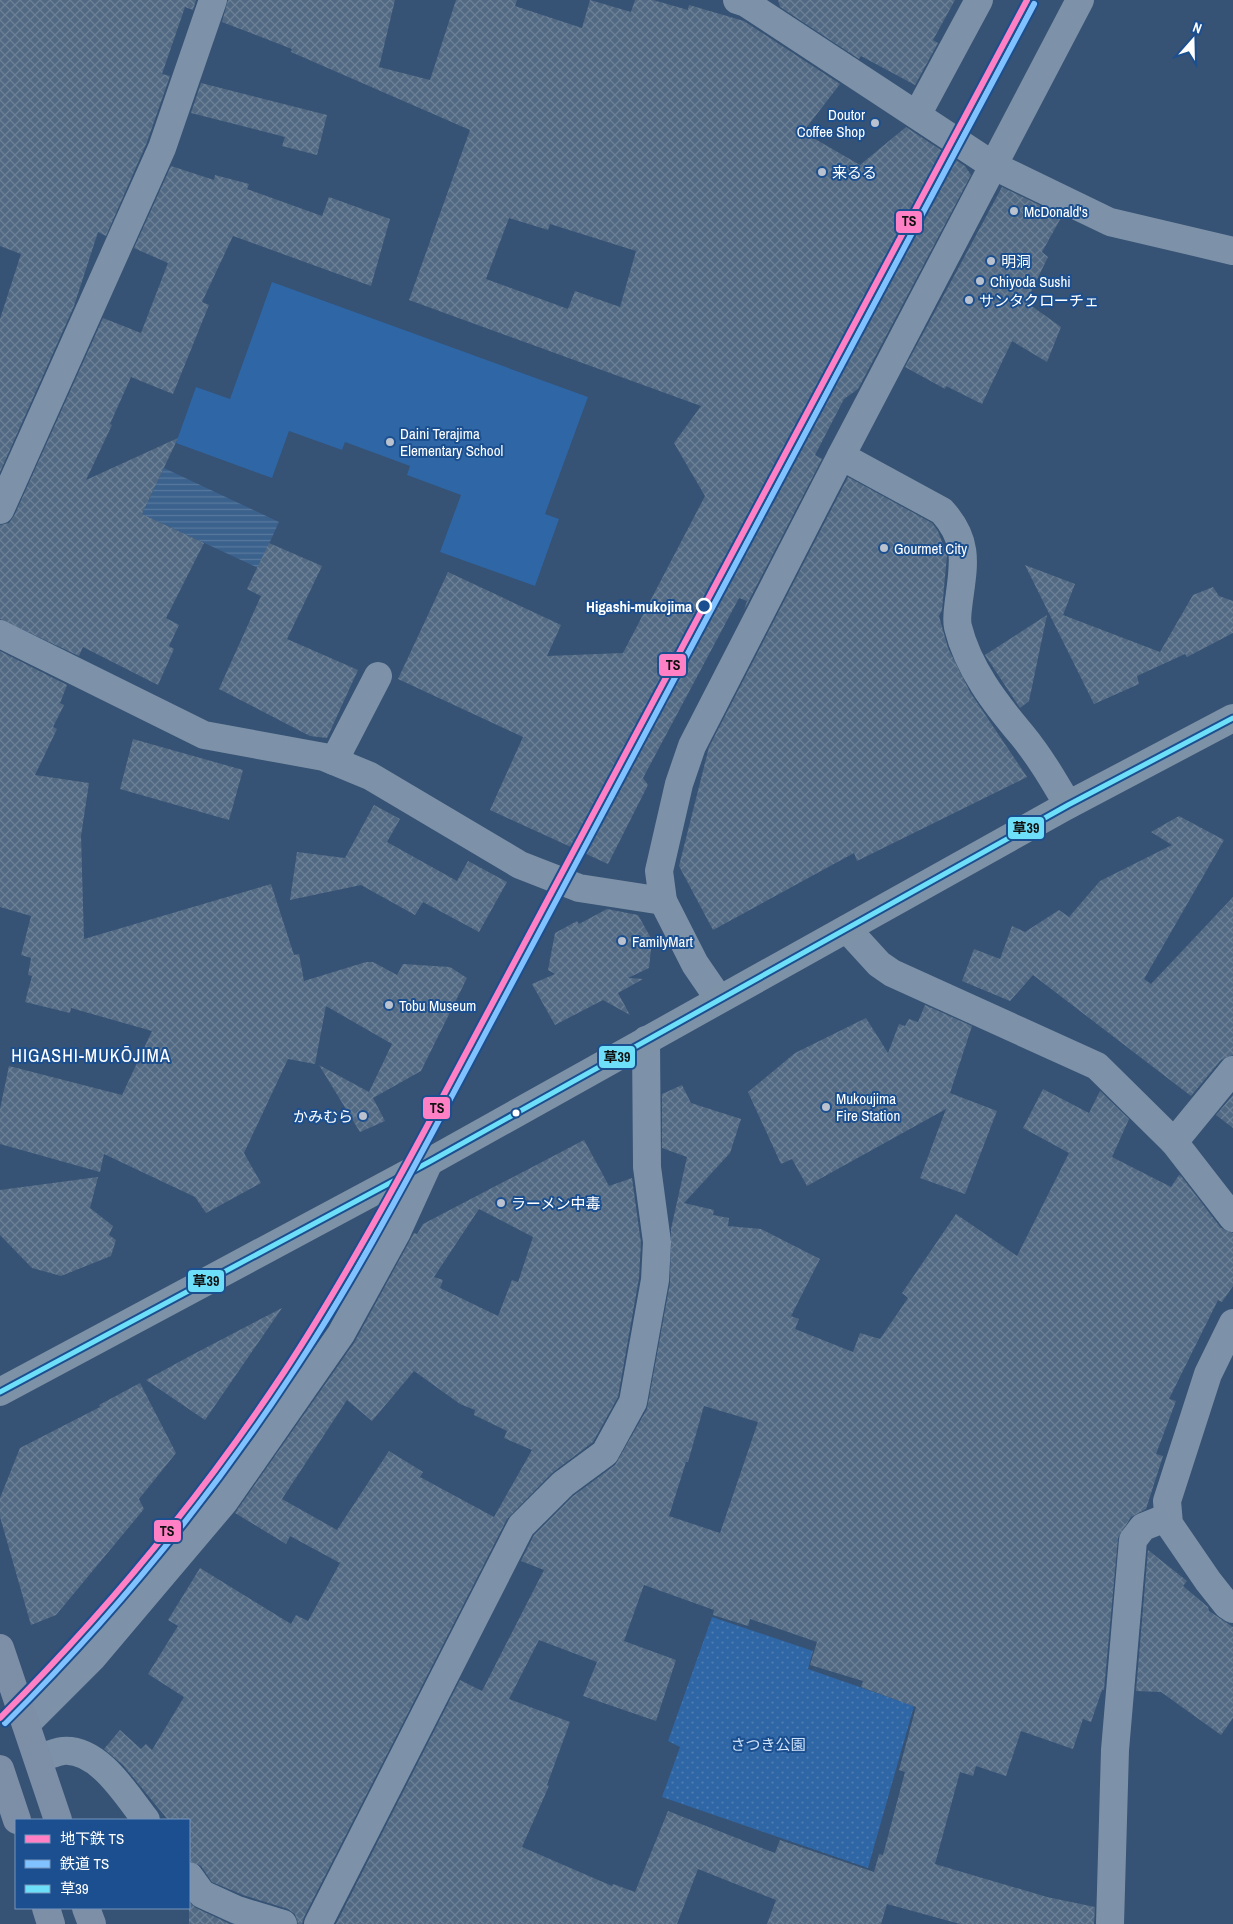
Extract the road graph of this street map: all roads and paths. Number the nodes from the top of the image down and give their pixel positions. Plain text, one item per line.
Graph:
1 (213, 0) edge
2 (737, 0) edge
3 (979, 0) edge
4 (1080, 0) edge
5 (766, 7) edge
6 (917, 115) junction
7 (994, 166) junction
8 (1233, 251) edge
9 (841, 456) junction
10 (0, 510) edge
11 (0, 634) edge
12 (378, 676) dead end
13 (1233, 718) edge
14 (334, 761) junction
15 (1068, 805) junction
16 (663, 901) junction
17 (847, 929) junction
18 (719, 999) junction
19 (646, 1040) junction
20 (1233, 1070) edge
21 (1174, 1142) junction
22 (429, 1162) junction
23 (1233, 1218) edge
24 (1233, 1323) edge
25 (0, 1392) edge
26 (1168, 1518) junction
27 (1233, 1609) edge
28 (0, 1648) edge
29 (26, 1724) junction
30 (38, 1759) junction
31 (2, 1782) edge
32 (17, 1819) edge
33 (58, 1819) edge
34 (145, 1819) edge
35 (190, 1877) edge
36 (46, 1909) edge
37 (86, 1909) edge
38 (51, 1924) edge
39 (92, 1924) edge
40 (283, 1924) edge
41 (318, 1924) edge
42 (1110, 1924) edge

1 - 10 street
2 - 5 street
3 - 6 street
4 - 7 street
5 - 6 street
6 - 7 street
7 - 8 street
7 - 9 street
9 - 15 street
9 - 16 street
11 - 14 street
12 - 14 street
13 - 15 highway
14 - 16 street
15 - 17 highway
16 - 18 street
17 - 18 highway
17 - 21 street
18 - 19 highway
19 - 22 highway
19 - 41 street
20 - 21 street
21 - 23 street
22 - 25 highway
22 - 29 street
24 - 26 street
26 - 27 street
26 - 42 street
28 - 29 main road
29 - 30 main road
30 - 33 main road
30 - 34 street
31 - 32 main road
35 - 40 street
36 - 38 main road
37 - 39 main road

